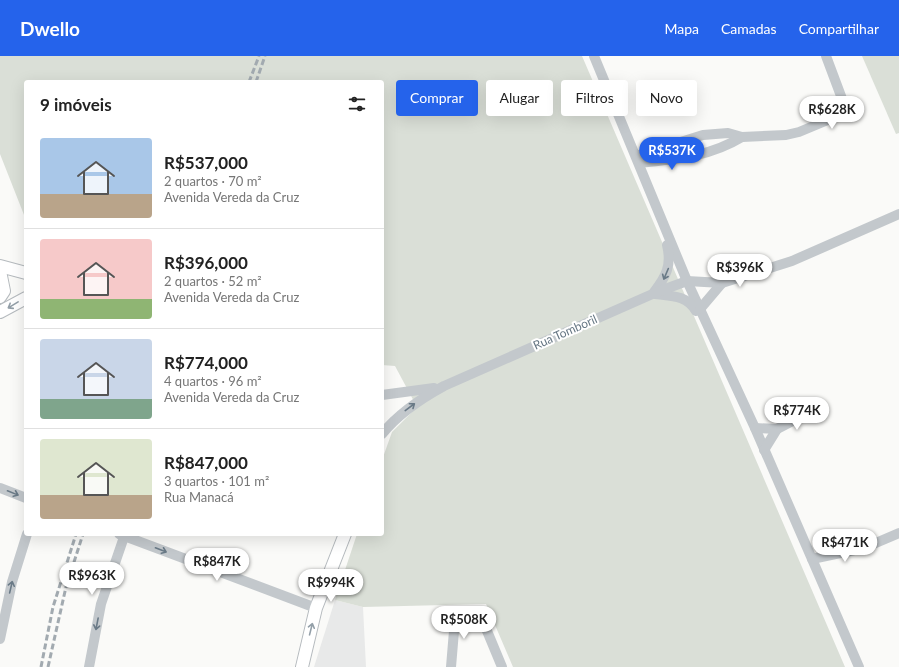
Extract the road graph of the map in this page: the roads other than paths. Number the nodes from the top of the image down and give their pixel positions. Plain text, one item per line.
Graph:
1 (826, 56) edge
2 (597, 59) edge
3 (742, 137) junction
4 (637, 159) junction
5 (899, 214) edge
6 (662, 223) junction
7 (0, 266) edge
8 (0, 271) edge
9 (24, 273) edge
10 (687, 281) junction
11 (722, 283) junction
12 (652, 294) junction
13 (0, 297) edge
14 (24, 299) edge
15 (700, 309) junction
16 (0, 312) edge
17 (719, 351) junction
18 (444, 386) junction
19 (384, 394) edge
20 (806, 414) dead end
21 (755, 428) junction
22 (777, 429) junction
23 (384, 432) edge
24 (764, 450) junction
25 (0, 488) edge
26 (24, 497) edge
27 (899, 533) edge
28 (26, 536) edge
29 (123, 536) edge
30 (126, 536) edge
31 (344, 536) edge
32 (812, 559) junction
33 (316, 608) junction
34 (0, 639) edge
35 (89, 667) edge
36 (302, 667) edge
37 (451, 667) edge
38 (502, 667) edge
39 (859, 667) edge

1 - 3 street
2 - 4 street
3 - 4 street
3 - 4 street
4 - 6 street
5 - 11 street
6 - 10 street
6 -> 12 street
7 - 9 main road
8 - 13 main road
10 - 11 street
10 - 12 street, Rua Tomboril
10 - 15 street
11 - 15 street
12 - 17 street
12 - 18 street, Rua Tomboril
14 -> 16 main road
15 - 17 street
17 - 21 street
18 - 19 street, Rua Tomboril
23 -> 18 street, Rua Tomboril
20 - 22 street
21 - 22 street
21 - 24 street
22 - 24 street
24 - 32 street
25 -> 26 street
27 - 32 street
34 -> 28 street
29 -> 35 street
30 -> 33 street
31 - 33 main road
32 - 39 street
36 -> 33 main road
37 - 38 street

